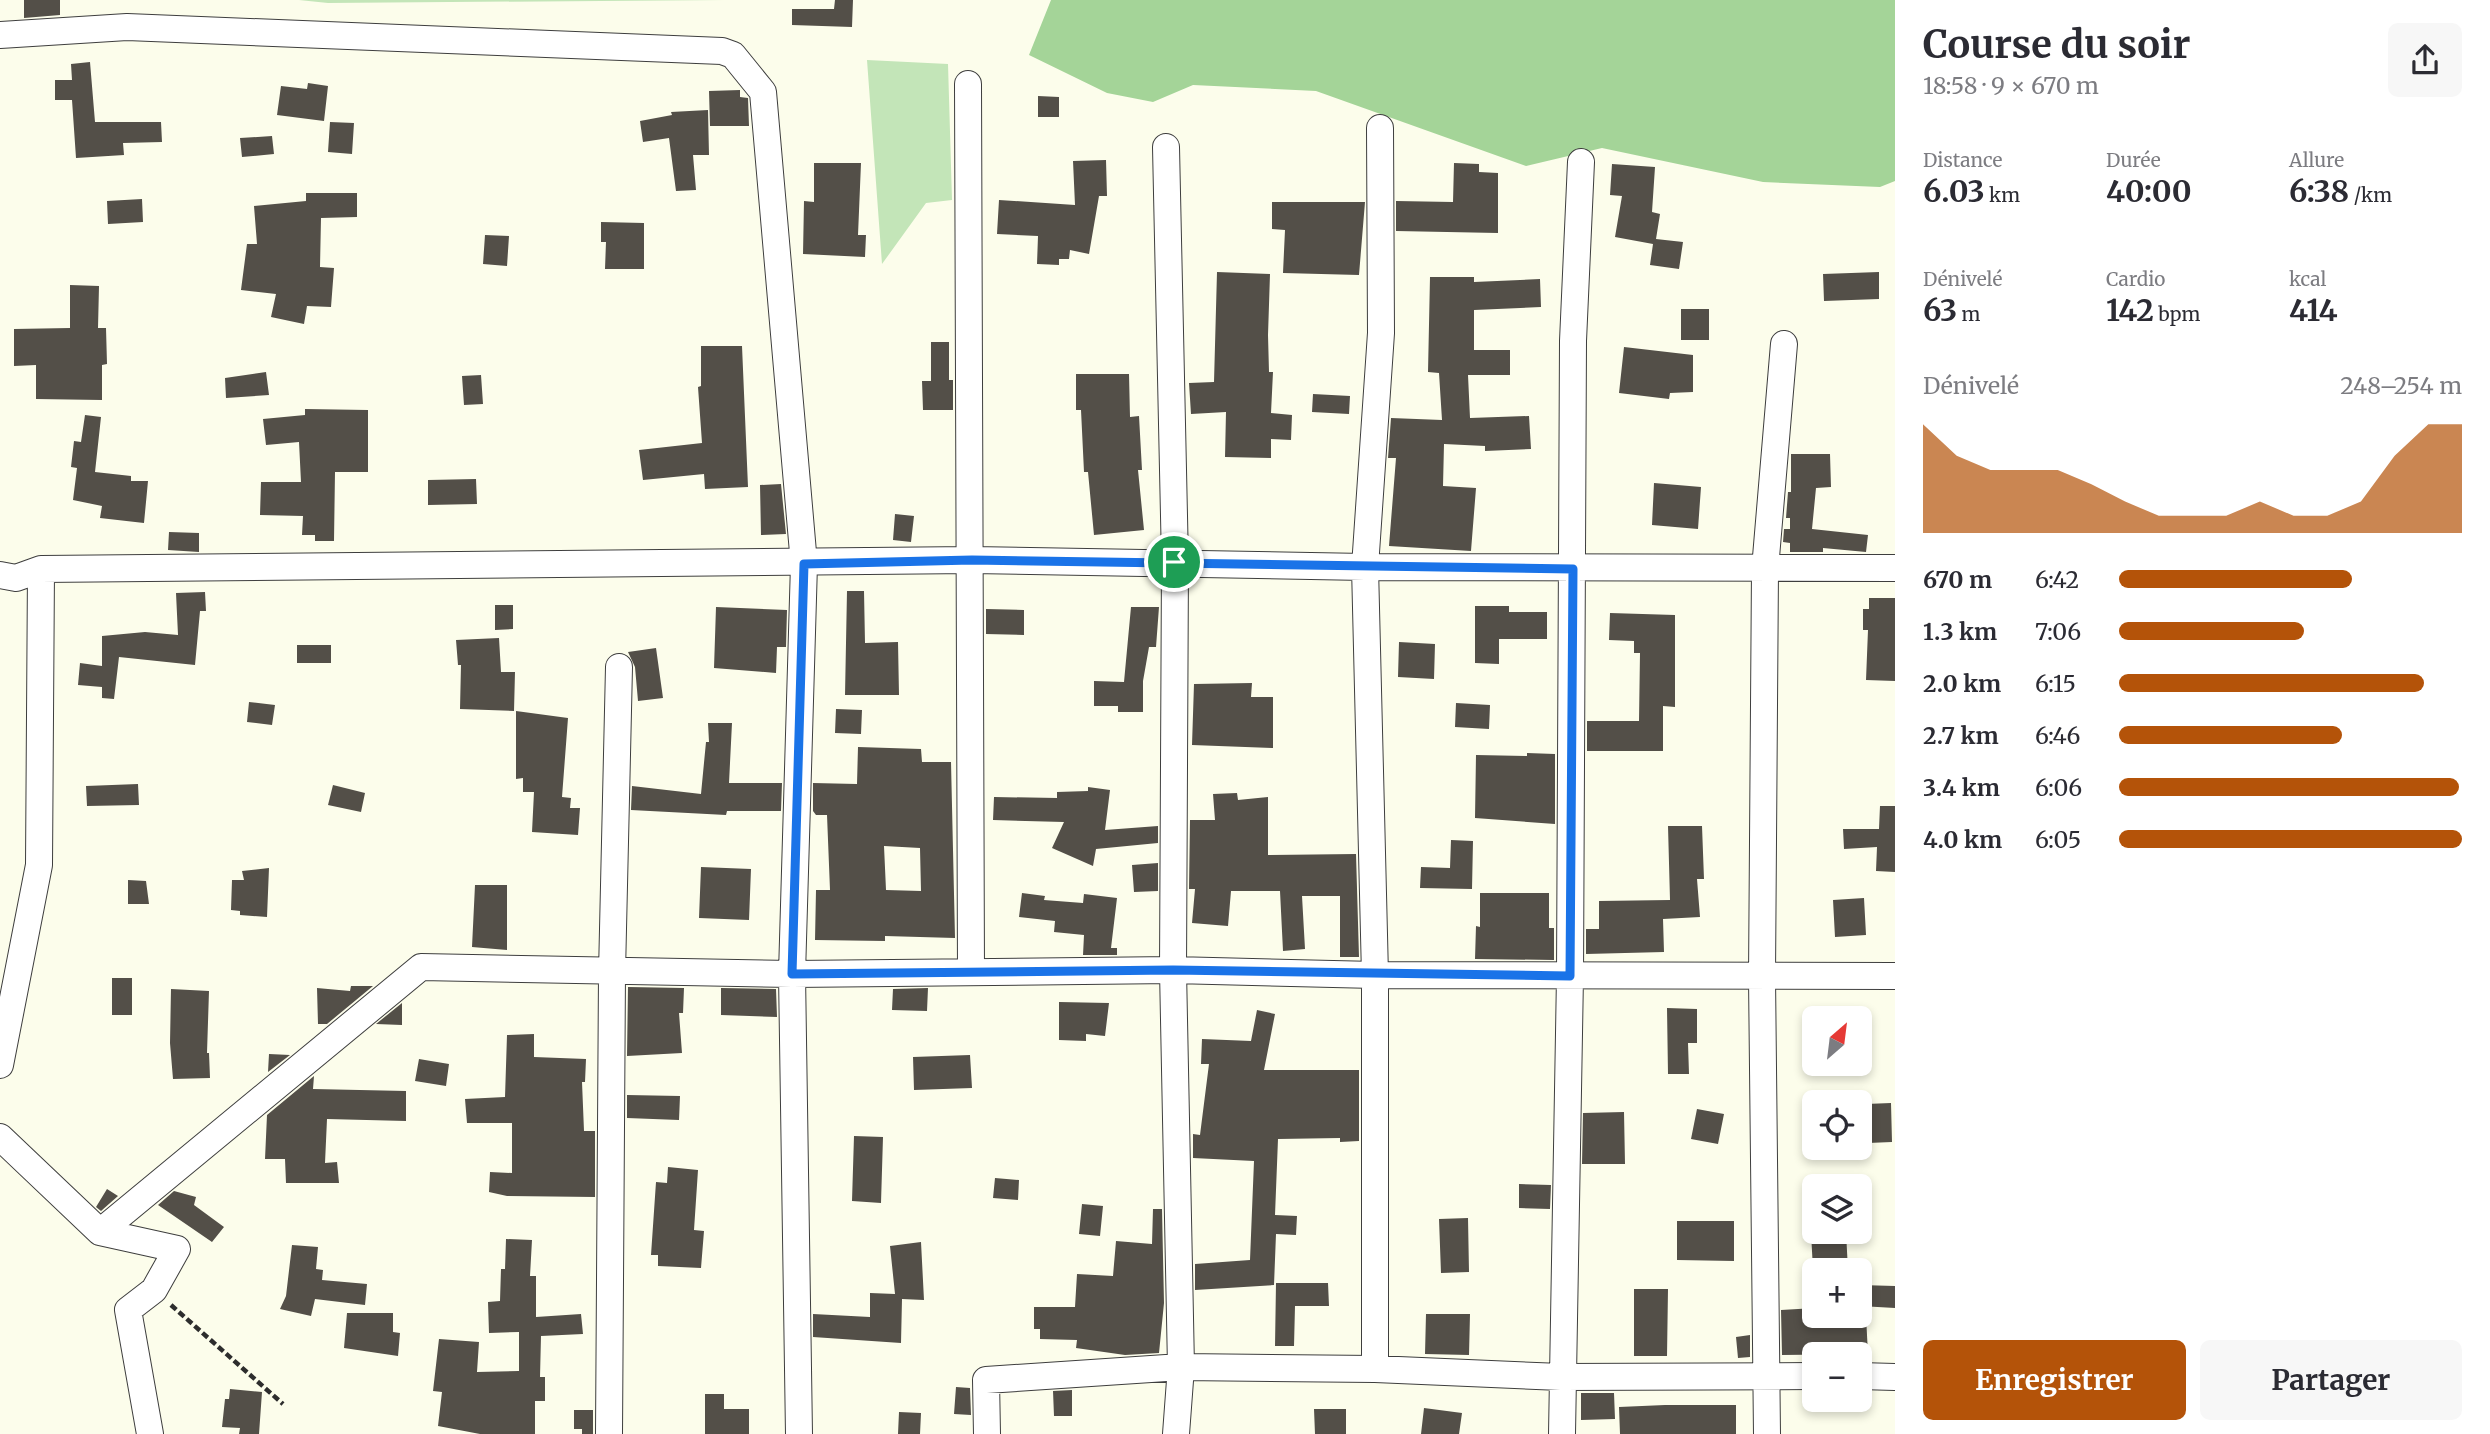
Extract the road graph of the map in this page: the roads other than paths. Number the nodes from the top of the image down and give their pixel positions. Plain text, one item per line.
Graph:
1 (0, 35) edge
2 (968, 83) dead end
3 (1380, 128) dead end
4 (1166, 147) dead end
5 (1581, 162) dead end
6 (1784, 344) dead end
7 (972, 560) junction
8 (1174, 562) junction
9 (804, 564) junction
10 (1365, 567) junction
11 (1895, 568) edge
12 (41, 569) junction
13 (1573, 569) junction
14 (1765, 569) junction
15 (0, 575) edge
16 (619, 667) dead end
17 (1173, 970) junction
18 (971, 972) junction
19 (612, 973) junction
20 (792, 974) junction
21 (1376, 975) junction
22 (1570, 976) junction
23 (1895, 976) edge
24 (1762, 977) junction
25 (0, 1065) edge
26 (0, 1137) edge
27 (100, 1232) junction
28 (1181, 1367) junction
29 (1375, 1369) junction
30 (1764, 1376) junction
31 (1802, 1376) edge
32 (1561, 1377) junction
33 (1872, 1377) edge
34 (1895, 1377) edge
35 (150, 1434) edge
36 (609, 1434) edge
37 (799, 1434) edge
38 (987, 1434) edge
39 (1175, 1434) edge
40 (1562, 1434) edge
41 (1767, 1434) edge

1 - 9 street
2 - 7 street
3 - 10 street
4 - 8 street
5 - 13 street
6 - 14 street
7 - 8 street
7 - 9 street
7 - 18 street
8 - 10 street
8 - 17 street
9 - 12 street
9 - 20 street
10 - 13 street
10 - 21 street
11 - 14 street
12 - 15 street
12 - 25 street
13 - 14 street
13 - 22 street
14 - 24 street
16 - 19 street
17 - 18 street
17 - 21 street
17 - 28 street
18 - 20 street
19 - 20 street
19 - 27 street
19 - 36 street
20 - 37 street
21 - 22 street
21 - 29 street
22 - 24 street
22 - 32 street
23 - 24 street
24 - 30 street
26 - 27 street
27 - 35 street
28 - 29 street
28 - 38 street
28 - 39 street
29 - 32 street
30 - 31 street
30 - 32 street
30 - 41 street
32 - 40 street
33 - 34 street

